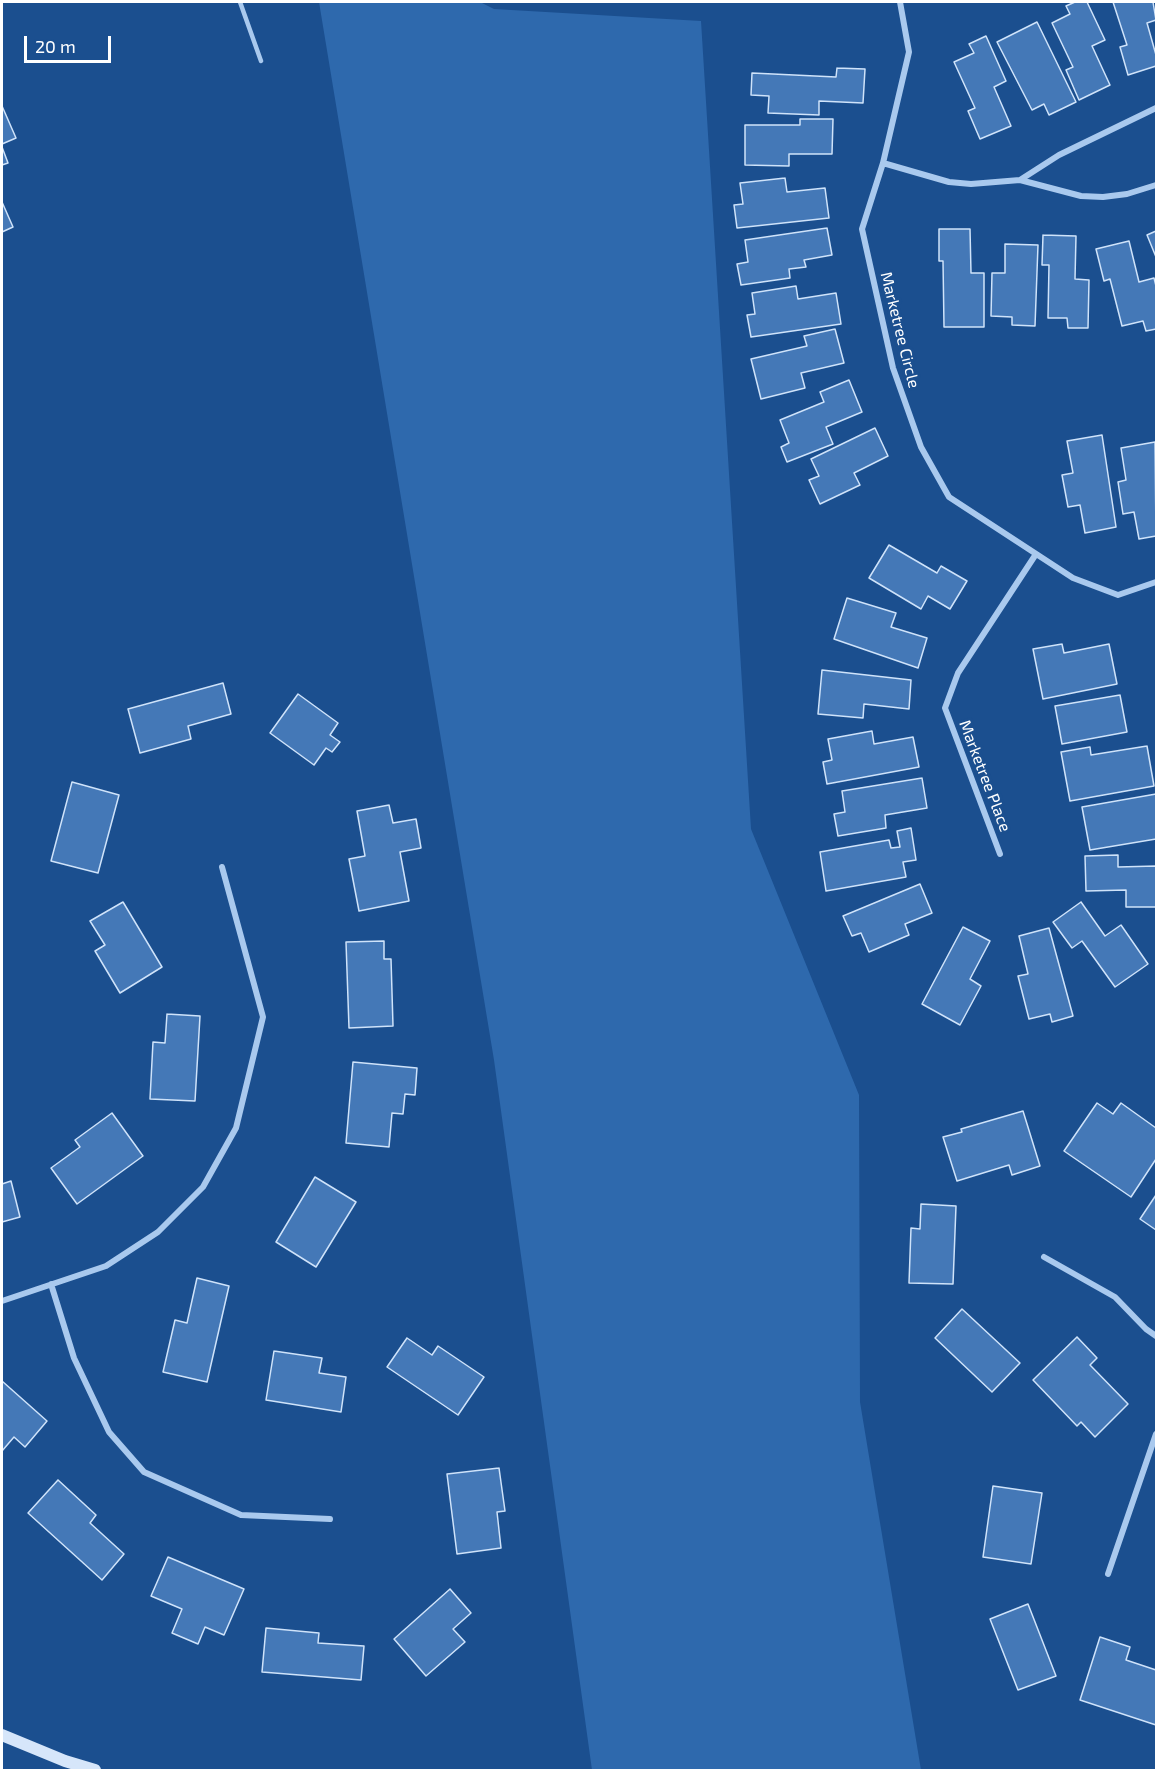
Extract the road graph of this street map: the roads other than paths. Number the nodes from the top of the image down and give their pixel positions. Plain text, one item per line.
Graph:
1 (240, 2) edge
2 (900, 2) edge
3 (261, 61) dead end
4 (1156, 108) edge
5 (883, 163) junction
6 (1020, 180) junction
7 (1156, 184) edge
8 (1036, 554) junction
9 (1156, 582) edge
10 (1000, 854) dead end
11 (222, 867) dead end
12 (1044, 1257) dead end
13 (51, 1284) junction
14 (2, 1301) edge
15 (1156, 1336) edge
16 (1156, 1434) edge
17 (330, 1520) dead end
18 (1108, 1574) dead end
19 (2, 1735) edge
20 (95, 1770) edge

1 - 3 lane
2 - 5 street, Marketree Circle
4 - 6 street
5 - 6 street
5 - 8 street, Marketree Circle
6 - 7 street
8 - 9 street, Marketree Circle
8 - 10 street, Marketree Place
11 - 13 street
12 - 15 street
13 - 14 street
13 - 17 street
16 - 18 street
19 - 20 street

